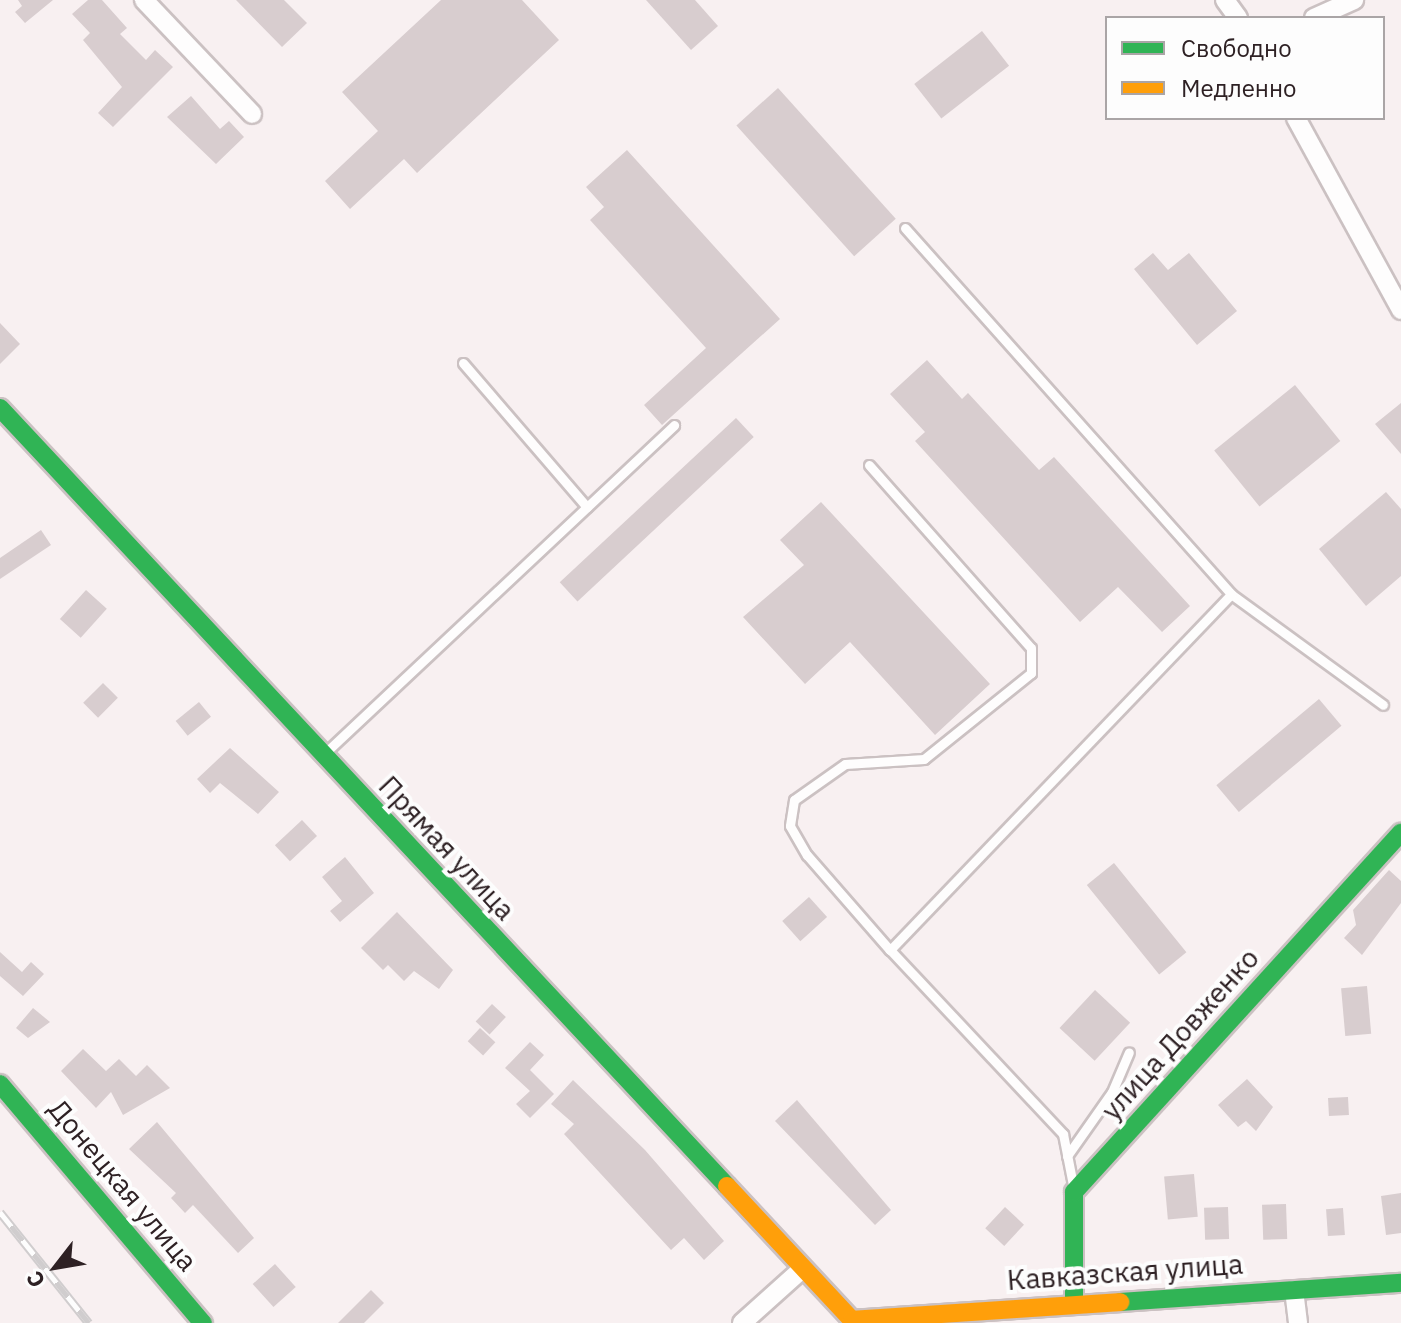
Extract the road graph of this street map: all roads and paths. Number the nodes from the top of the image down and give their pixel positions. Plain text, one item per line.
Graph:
1 (144, 0) edge
2 (1354, 0) edge
3 (1318, 16) edge
4 (252, 114) dead end
5 (1297, 120) edge
6 (905, 228) dead end
7 (1401, 310) edge
8 (463, 363) dead end
9 (0, 408) edge
10 (674, 425) dead end
11 (869, 465) dead end
12 (587, 507) junction
13 (1231, 594) junction
14 (1383, 705) dead end
15 (322, 755) junction
16 (1401, 833) edge
17 (890, 950) junction
18 (1129, 1052) dead end
19 (0, 1084) edge
20 (1067, 1156) junction
21 (1074, 1192) junction
22 (801, 1270) junction
23 (1401, 1283) edge
24 (1294, 1290) junction
25 (1074, 1303) junction
26 (854, 1321) edge
27 (203, 1323) edge
28 (742, 1323) edge
29 (1298, 1323) edge

1 - 4 street
2 - 3 street
5 - 7 street
6 - 13 lane
8 - 12 lane
9 - 15 street, Прямая улица
10 - 12 lane
11 - 17 lane
12 - 15 lane
13 - 14 lane
13 - 17 lane
15 - 22 street, Прямая улица
16 - 21 street, улица Довженко
17 - 20 lane
18 - 20 lane
19 - 27 street, Донецкая улица
20 - 21 lane
21 - 25 street
22 - 26 street, Прямая улица
22 - 28 street
23 - 24 street, Кавказская улица
24 - 25 street, Кавказская улица
24 - 29 street
25 - 26 street, Кавказская улица

